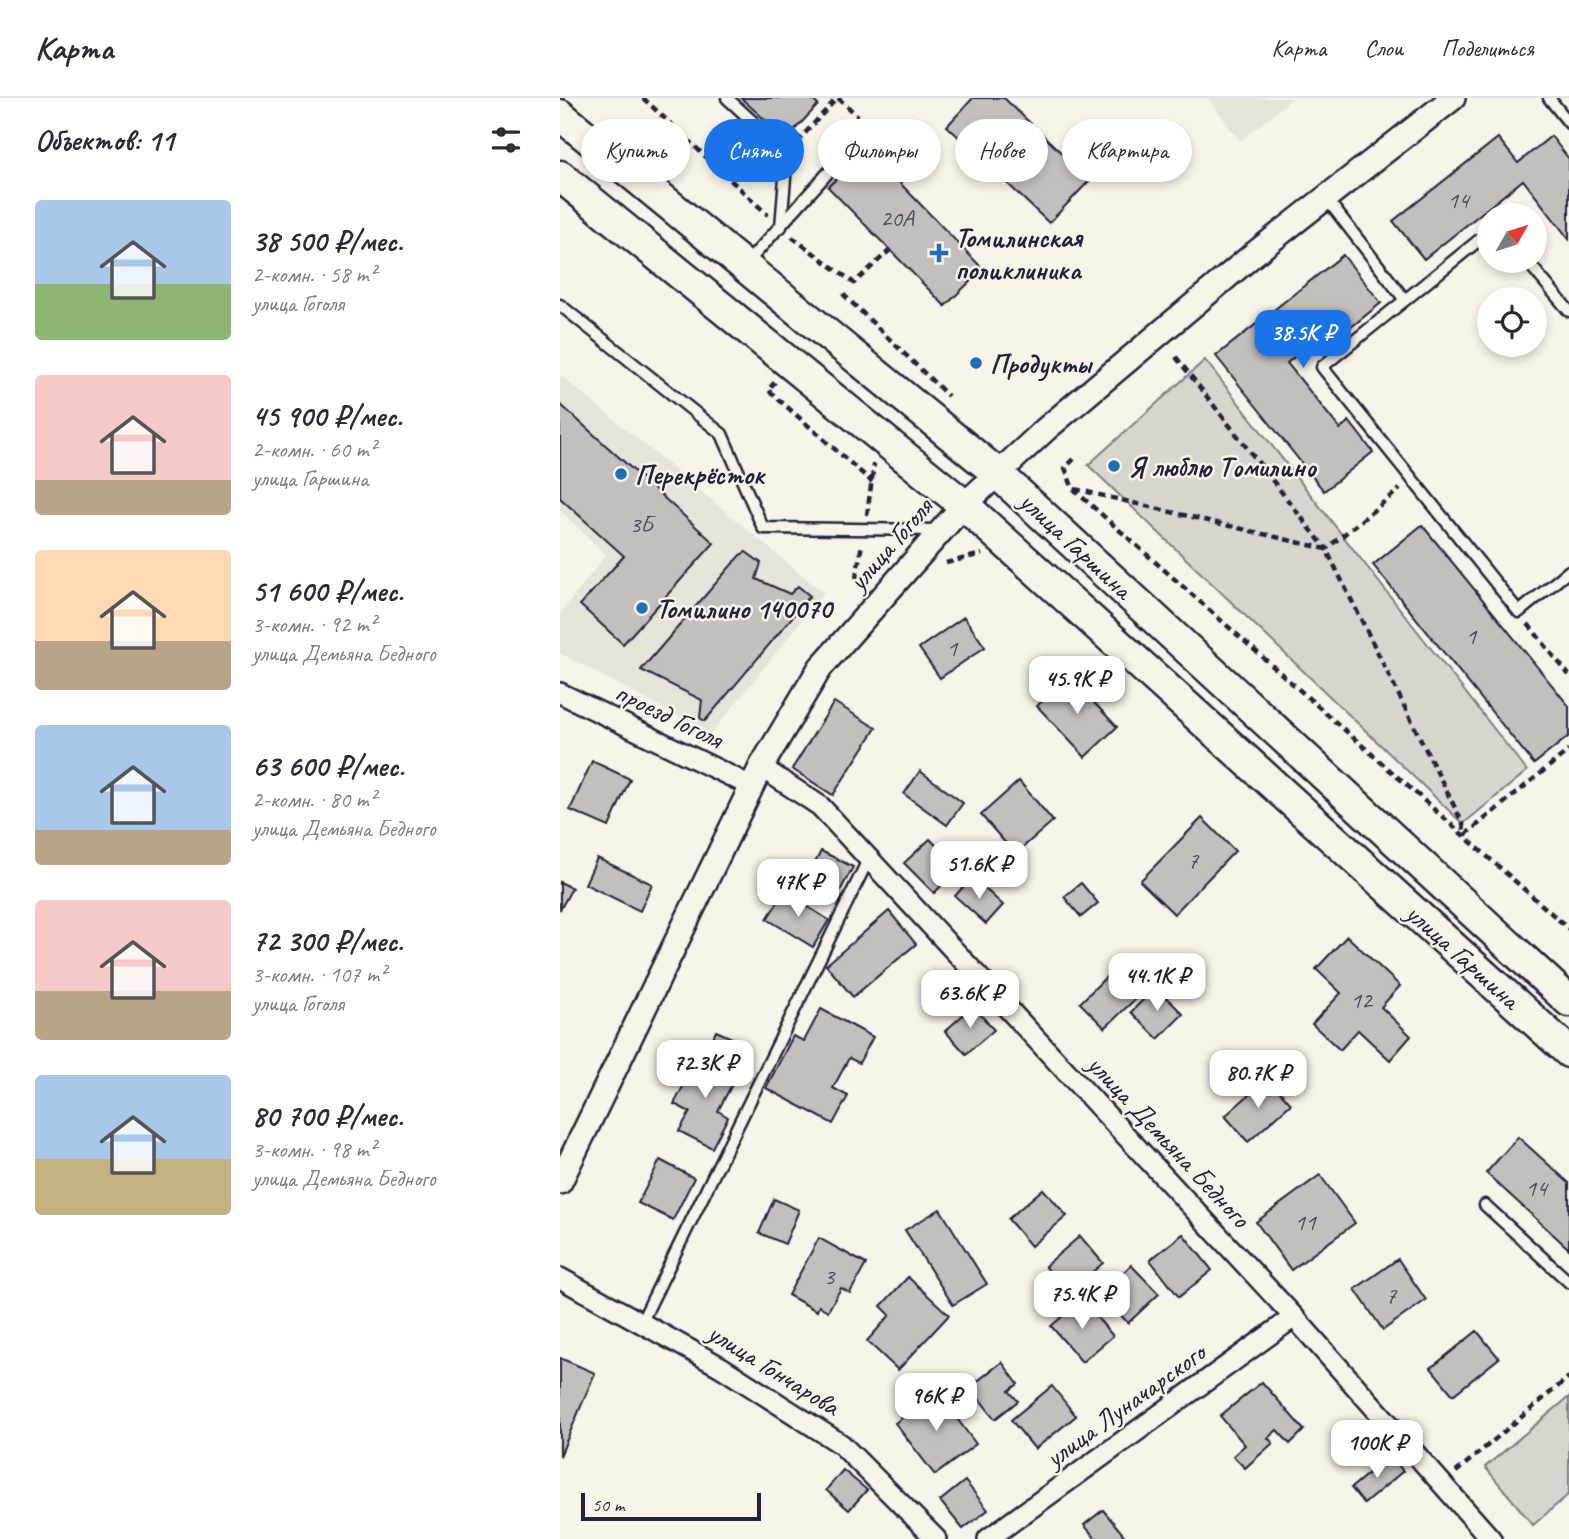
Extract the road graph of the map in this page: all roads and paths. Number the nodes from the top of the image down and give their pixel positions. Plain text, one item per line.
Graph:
1 (643, 98) edge
2 (727, 98) edge
3 (837, 98) edge
4 (1453, 98) edge
5 (1549, 98) edge
6 (560, 115) edge
7 (750, 119) edge
8 (862, 119) edge
9 (1569, 123) edge
10 (804, 134) edge
11 (560, 176) edge
12 (785, 182) edge
13 (821, 182) edge
14 (1325, 198) junction
15 (781, 227) junction
16 (1477, 242) edge
17 (890, 250) dead end
18 (745, 266) junction
19 (1537, 273) edge
20 (843, 294) dead end
21 (1405, 300) junction
22 (560, 305) edge
23 (1569, 311) edge
24 (1176, 357) dead end
25 (768, 390) dead end
26 (952, 400) dead end
27 (1074, 459) dead end
28 (998, 474) junction
29 (1412, 479) junction
30 (873, 483) dead end
31 (1073, 489) junction
32 (964, 505) junction
33 (942, 530) junction
34 (1325, 549) junction
35 (1569, 571) edge
36 (1519, 612) junction
37 (1569, 675) edge
38 (560, 694) edge
39 (1569, 750) edge
40 (757, 777) junction
41 (1465, 836) junction
42 (869, 858) junction
43 (1569, 929) edge
44 (1569, 1001) edge
45 (1569, 1052) edge
46 (560, 1182) edge
47 (1485, 1205) dead end
48 (560, 1278) edge
49 (1569, 1282) edge
50 (1294, 1317) junction
51 (641, 1322) junction
52 (1569, 1377) edge
53 (1442, 1483) junction
54 (936, 1539) edge
55 (988, 1539) edge
56 (1491, 1539) edge

1 - 15 path
2 - 7 lane
3 - 8 path
3 - 10 path
4 - 14 street, улица Гоголя
5 - 9 lane
6 - 18 main road, улица Гаршина
11 - 32 main road, улица Гаршина
12 - 15 lane
13 - 15 lane
14 - 21 lane
14 - 28 street, улица Гоголя
15 - 17 path
15 - 18 lane
16 - 21 lane
18 - 28 main road, улица Гаршина
19 - 23 lane
20 - 26 path
21 - 29 lane
22 - 33 lane
24 - 34 path
25 - 30 path
27 - 31 path
28 - 32 street, улица Гоголя
28 - 44 main road, улица Гаршина
29 - 34 path
29 - 36 lane
31 - 34 path
31 - 41 path
32 - 33 street, улица Гоголя
32 - 45 main road, улица Гаршина
33 - 40 street, улица Гоголя
34 - 41 path
35 - 36 lane
36 - 37 path
38 - 40 street, проезд Гоголя
39 - 41 path
40 - 42 street, улица Демьяна Бедного
40 - 46 street, улица Гоголя
41 - 43 path
42 - 50 street, улица Демьяна Бедного
42 - 51 lane
47 - 49 lane
48 - 51 street, улица Гончарова
50 - 53 street, улица Демьяна Бедного
50 - 55 street, улица Луначарского
51 - 54 street, улица Гончарова
52 - 53 path
53 - 56 street, улица Демьяна Бедного

